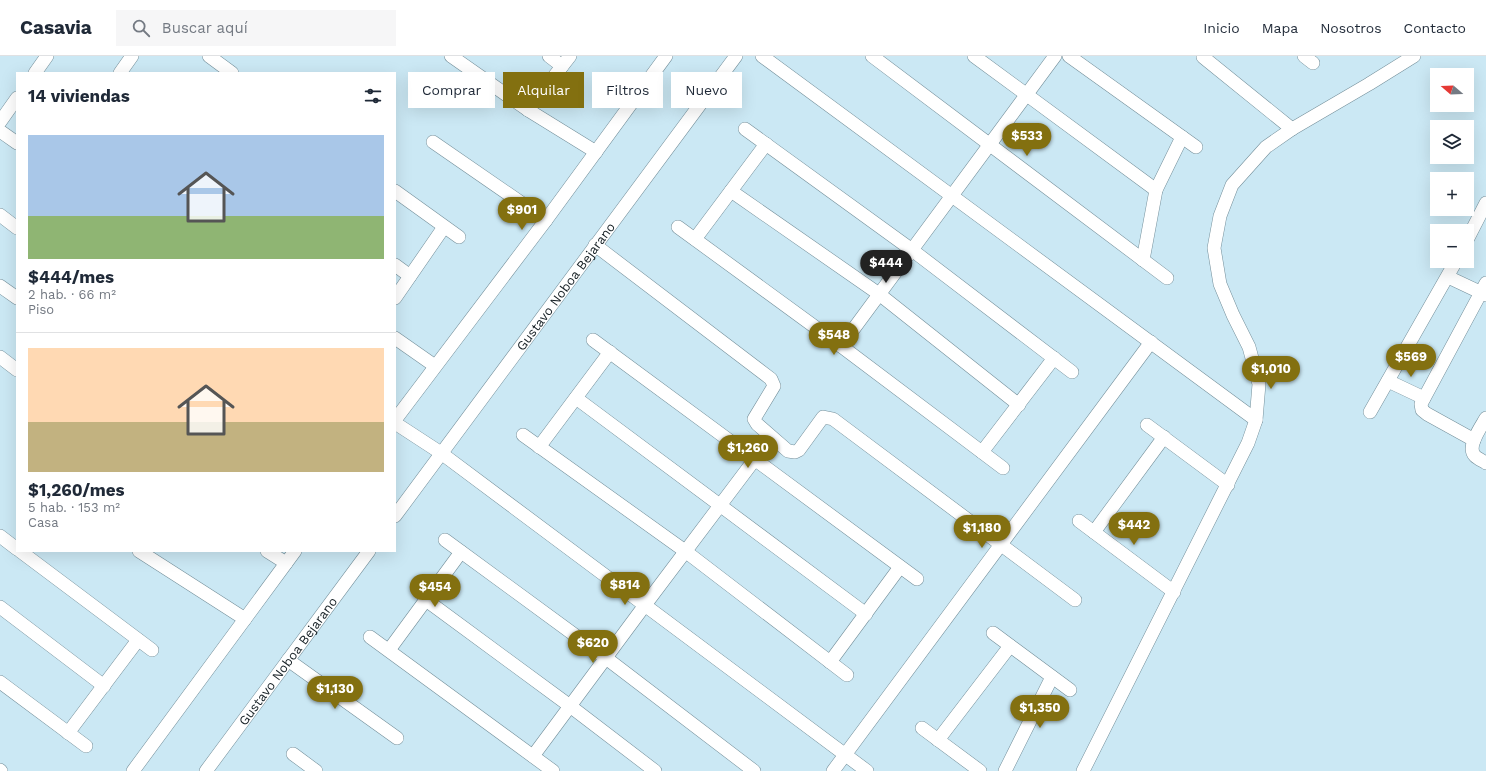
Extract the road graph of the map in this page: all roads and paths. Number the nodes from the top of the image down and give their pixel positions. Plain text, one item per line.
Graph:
1 (47, 56) edge
2 (209, 56) edge
3 (451, 56) edge
4 (549, 56) edge
5 (666, 56) edge
6 (736, 56) edge
7 (762, 56) edge
8 (872, 56) edge
9 (974, 56) edge
10 (1055, 56) edge
11 (1069, 56) edge
12 (1414, 56) edge
13 (1203, 57) dead end
14 (566, 61) edge
15 (36, 72) edge
16 (231, 72) edge
17 (1027, 95) junction
18 (16, 99) edge
19 (528, 110) junction
20 (0, 122) edge
21 (745, 129) dead end
22 (1292, 129) junction
23 (0, 131) edge
24 (1182, 137) junction
25 (16, 142) edge
26 (433, 142) dead end
27 (766, 144) junction
28 (990, 145) junction
29 (1196, 147) dead end
30 (596, 152) junction
31 (1156, 190) junction
32 (731, 191) junction
33 (396, 192) edge
34 (952, 196) junction
35 (1486, 203) edge
36 (2, 220) edge
37 (546, 220) junction
38 (1474, 226) edge
39 (16, 227) edge
40 (444, 227) junction
41 (678, 227) dead end
42 (459, 237) dead end
43 (695, 239) junction
44 (595, 245) junction
45 (912, 250) junction
46 (1143, 260) junction
47 (396, 266) edge
48 (1452, 268) edge
49 (410, 276) junction
50 (1448, 277) junction
51 (1167, 278) dead end
52 (0, 286) edge
53 (1484, 290) edge
54 (879, 294) junction
55 (16, 297) edge
56 (396, 297) edge
57 (396, 339) edge
58 (593, 340) dead end
59 (1151, 342) junction
60 (841, 346) junction
61 (610, 352) junction
62 (0, 357) edge
63 (1054, 358) junction
64 (436, 366) junction
65 (16, 369) edge
66 (1072, 372) dead end
67 (1388, 381) junction
68 (576, 398) junction
69 (1424, 398) junction
70 (1019, 405) junction
71 (1370, 412) dead end
72 (1486, 418) edge
73 (396, 419) edge
74 (1256, 420) junction
75 (396, 424) edge
76 (1147, 425) dead end
77 (523, 435) dead end
78 (1164, 437) junction
79 (1474, 440) junction
80 (539, 447) junction
81 (982, 452) junction
82 (441, 453) junction
83 (754, 459) junction
84 (1486, 463) edge
85 (1003, 468) dead end
86 (1228, 484) junction
87 (720, 504) junction
88 (396, 515) edge
89 (1079, 521) dead end
90 (1094, 532) junction
91 (0, 536) edge
92 (445, 540) dead end
93 (1001, 544) junction
94 (16, 547) edge
95 (685, 551) junction
96 (21, 552) edge
97 (141, 552) edge
98 (269, 552) edge
99 (294, 552) edge
100 (368, 552) edge
101 (461, 552) junction
102 (286, 563) junction
103 (900, 566) junction
104 (917, 579) dead end
105 (1174, 592) junction
106 (426, 600) junction
107 (1075, 600) dead end
108 (645, 605) junction
109 (0, 608) edge
110 (866, 614) junction
111 (245, 619) junction
112 (993, 633) dead end
113 (370, 637) dead end
114 (138, 640) junction
115 (1010, 646) junction
116 (152, 650) dead end
117 (389, 650) junction
118 (606, 658) junction
119 (288, 660) junction
120 (830, 662) junction
121 (847, 675) dead end
122 (1052, 677) junction
123 (0, 682) edge
124 (104, 686) junction
125 (1070, 690) dead end
126 (570, 706) junction
127 (922, 728) dead end
128 (68, 733) junction
129 (397, 738) dead end
130 (938, 740) junction
131 (86, 746) dead end
132 (293, 754) dead end
133 (846, 755) junction
134 (533, 756) junction
135 (308, 768) edge
136 (751, 770) edge
137 (133, 771) edge
138 (206, 771) edge
139 (553, 771) edge
140 (655, 771) edge
141 (833, 771) edge
142 (867, 771) edge
143 (980, 771) edge
144 (1005, 771) edge
145 (1082, 771) edge

1 - 15 street
2 - 16 street
3 - 19 street
4 - 14 street
5 - 30 street
6 - 44 street, Gustavo Noboa Bejarano
7 - 34 street
8 - 28 street
9 - 17 street
10 - 17 street
11 - 24 street
12 - 22 street
13 - 22 street
14 - 19 street
17 - 28 street
17 - 31 street
18 - 20 street
19 - 30 street
21 - 27 street
22 - 74 street
23 - 25 street
24 - 29 street
24 - 31 street
26 - 37 street
27 - 32 street
27 - 45 street
28 - 34 street
28 - 46 street
30 - 37 street
31 - 46 street
32 - 43 street
32 - 54 street
33 - 40 street
34 - 45 street
34 - 59 street
35 - 38 street
36 - 39 street
37 - 64 street
40 - 42 street
40 - 49 street
41 - 43 street
43 - 60 street
44 - 82 street, Gustavo Noboa Bejarano
44 - 93 street
45 - 54 street
45 - 63 street
46 - 51 street
47 - 49 street
48 - 50 street
49 - 56 street
50 - 53 street
50 - 67 street
52 - 55 street
53 - 69 street
54 - 60 street
54 - 70 street
57 - 64 street
58 - 61 street
59 - 74 street
59 - 93 street
60 - 81 street
61 - 68 street
61 - 83 street
62 - 65 street
63 - 66 street
63 - 70 street
64 - 73 street
67 - 69 street
67 - 71 street
68 - 80 street
68 - 87 street
69 - 79 street
70 - 81 street
72 - 79 street
74 - 86 street
75 - 82 street
76 - 78 street
77 - 80 street
78 - 86 street
78 - 90 street
79 - 84 street
80 - 95 street
81 - 85 street
82 - 88 street, Gustavo Noboa Bejarano
82 - 108 street
83 - 87 street
83 - 103 street
86 - 105 street
87 - 95 street
87 - 110 street
89 - 90 street
90 - 105 street
91 - 94 street
92 - 101 street
93 - 107 street
93 - 133 street
95 - 108 street
95 - 120 street
96 - 114 street
97 - 111 street
98 - 102 street
99 - 102 street
100 - 119 street, Gustavo Noboa Bejarano
101 - 106 street
101 - 118 street
102 - 111 street
103 - 104 street
103 - 110 street
105 - 145 street
106 - 117 street
106 - 126 street
108 - 118 street
108 - 133 street
109 - 124 street
110 - 120 street
111 - 137 street
112 - 115 street
113 - 117 street
114 - 116 street
114 - 124 street
115 - 122 street
115 - 130 street
117 - 134 street
118 - 126 street
118 - 136 street
119 - 129 street
119 - 138 street, Gustavo Noboa Bejarano
120 - 121 street
122 - 125 street
122 - 144 street
123 - 128 street
124 - 128 street
126 - 134 street
126 - 140 street
127 - 130 street
128 - 131 street
130 - 143 street
132 - 135 street
133 - 141 street
133 - 142 street
134 - 139 street

